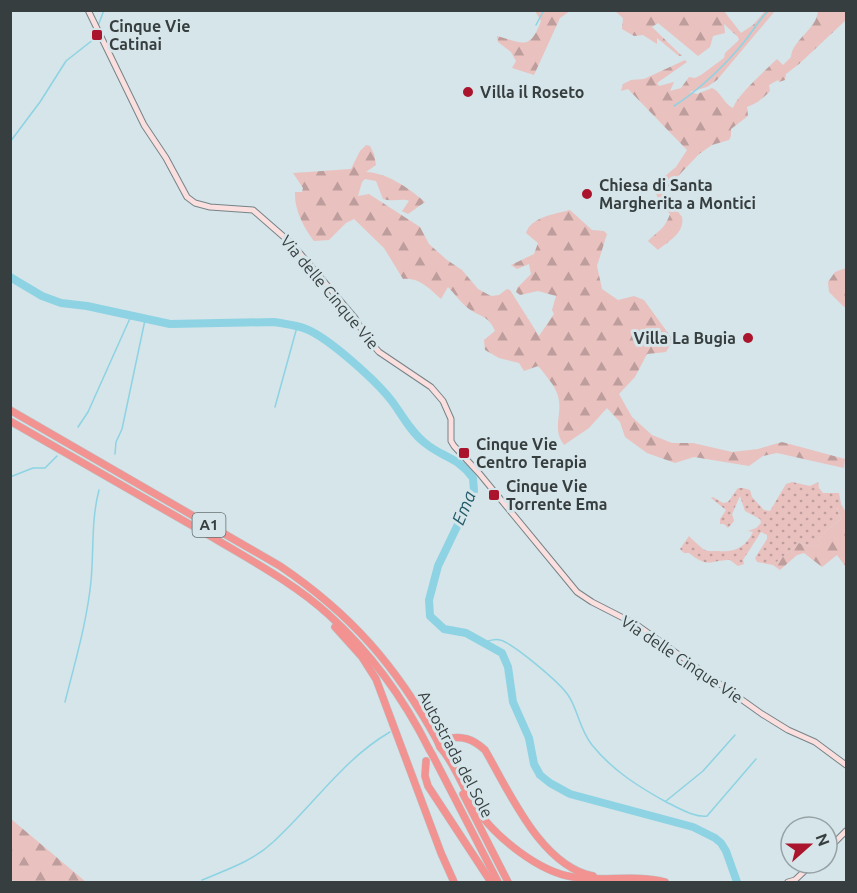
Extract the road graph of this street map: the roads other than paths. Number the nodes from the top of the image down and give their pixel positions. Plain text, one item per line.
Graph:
1 (88, 10) edge
2 (10, 410) edge
3 (10, 421) edge
4 (309, 598) junction
5 (446, 739) dead end
6 (439, 744) junction
7 (426, 761) dead end
8 (846, 765) edge
9 (617, 879) junction
10 (454, 882) edge
11 (491, 882) edge
12 (498, 882) edge
13 (508, 882) edge
14 (663, 882) edge

1 - 8 street, Via delle Cinque Vie
2 - 6 highway, Autostrada del Sole / A1
3 - 4 highway, Autostrada del Sole / A1
4 - 10 highway
4 - 12 highway, Autostrada del Sole / A1
5 - 9 highway
6 - 9 highway
6 - 13 highway, Autostrada del Sole / A1
7 - 11 highway
9 - 14 highway

